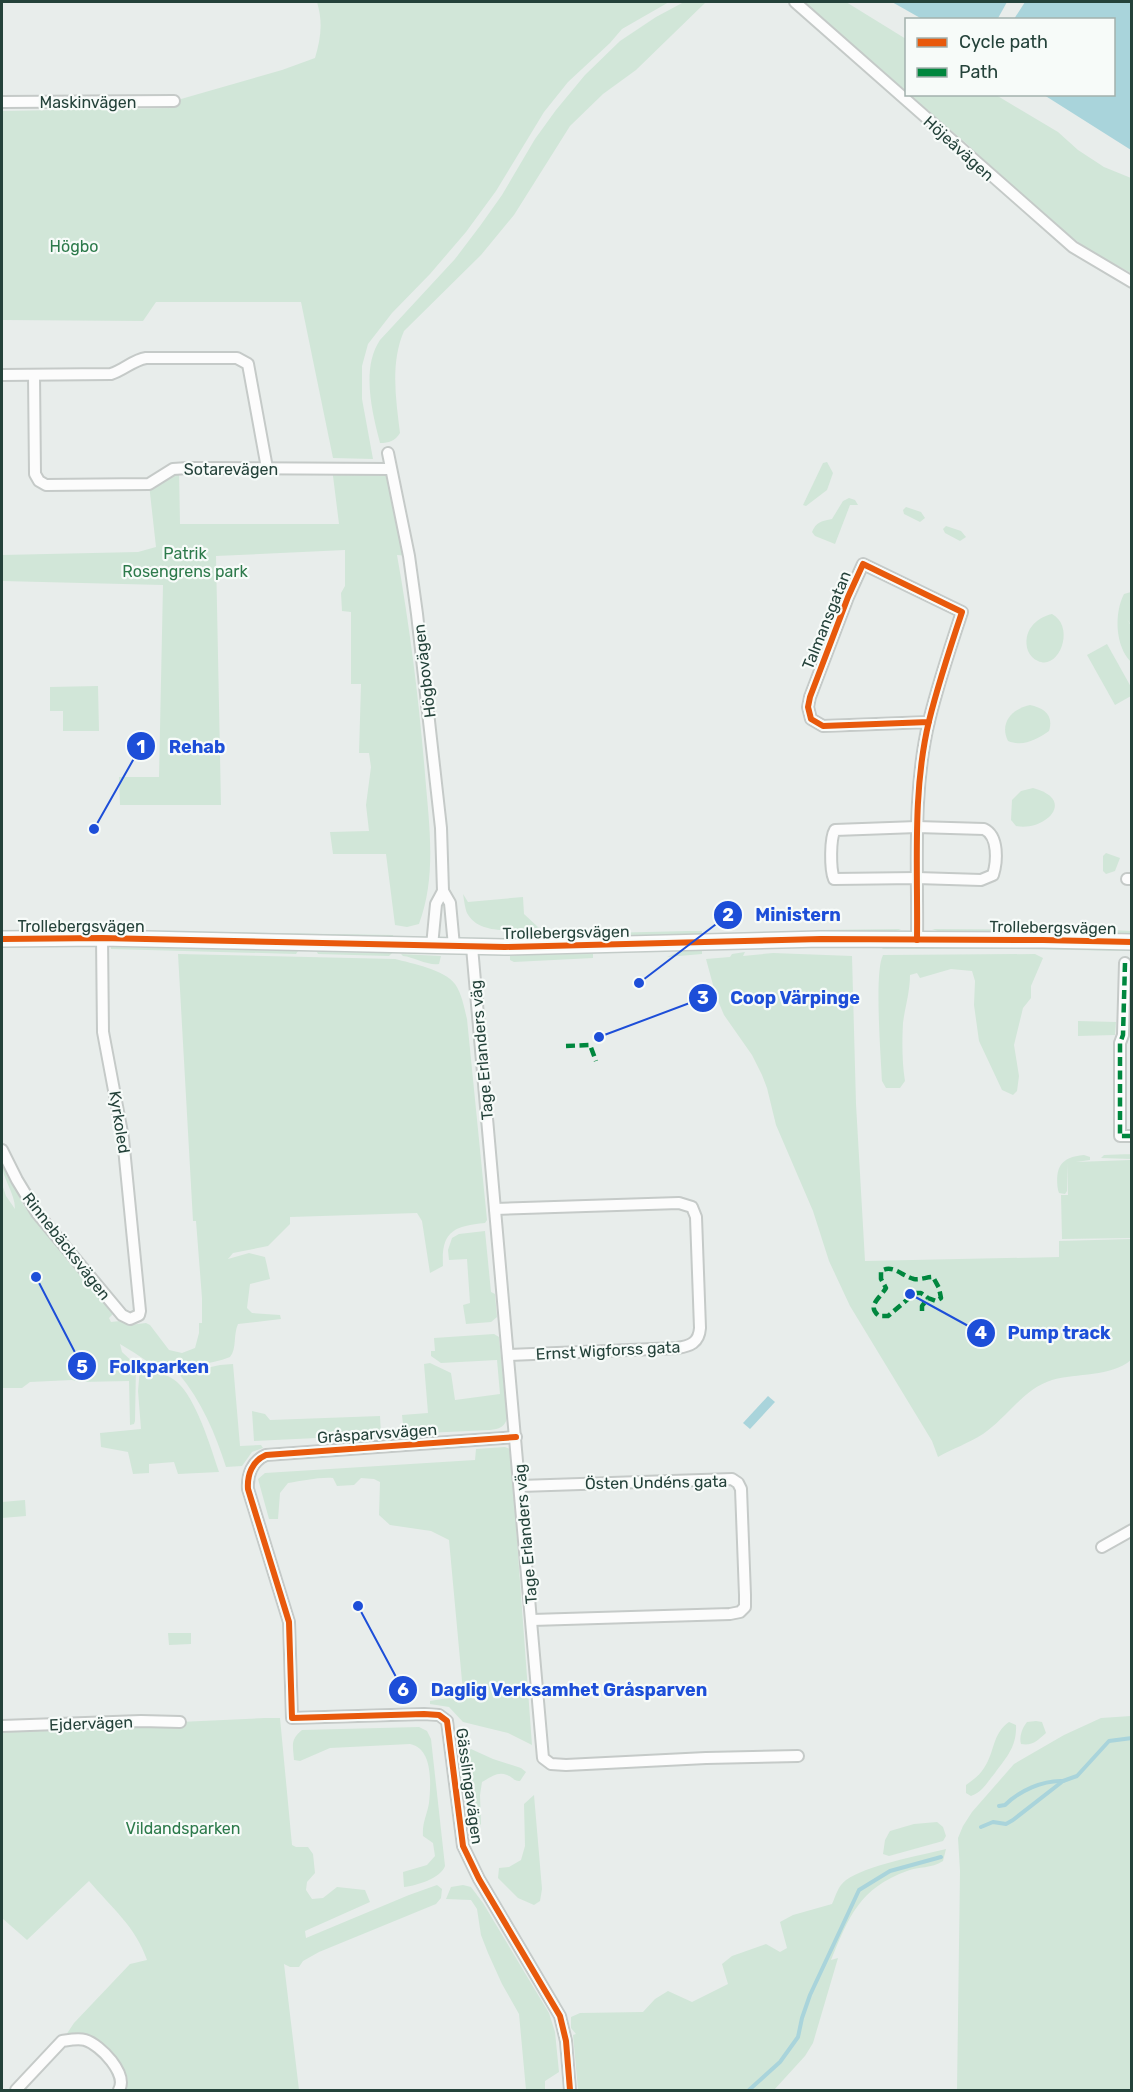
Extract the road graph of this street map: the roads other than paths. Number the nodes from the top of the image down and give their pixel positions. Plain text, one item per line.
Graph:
1 (795, 2) edge
2 (174, 101) dead end
3 (2, 102) edge
4 (1131, 282) edge
5 (2, 375) edge
6 (34, 375) junction
7 (388, 453) dead end
8 (267, 468) junction
9 (390, 469) junction
10 (929, 722) junction
11 (917, 827) junction
12 (917, 878) junction
13 (443, 891) junction
14 (102, 938) junction
15 (2, 939) edge
16 (917, 940) junction
17 (1131, 942) edge
18 (432, 946) junction
19 (454, 946) junction
20 (472, 946) junction
21 (1125, 963) dead end
22 (1127, 1035) edge
23 (1131, 1136) edge
24 (2, 1150) edge
25 (495, 1209) junction
26 (140, 1306) joint
27 (509, 1355) junction
28 (516, 1437) junction
29 (249, 1474) joint
30 (520, 1486) junction
31 (1131, 1530) edge
32 (1102, 1546) dead end
33 (532, 1620) junction
34 (180, 1722) dead end
35 (2, 1726) edge
36 (798, 1756) dead end
37 (16, 2091) edge
38 (119, 2091) edge
39 (570, 2091) edge

1 - 4 street, Höjeåvägen
2 - 3 street, Maskinvägen
5 - 6 street
6 - 8 street
6 - 8 street, Sotarevägen
7 - 9 street, Högbovägen
8 - 9 street, Sotarevägen
9 - 13 street, Högbovägen
10 - 10 street, Talmansgatan
10 - 11 street, Talmansgatan
11 - 12 street, Talmansgatan
11 - 12 street
11 - 12 street
12 - 16 street, Talmansgatan
13 - 18 street, Högbovägen
13 - 19 street, Högbovägen
14 - 15 street, Trollebergsvägen
14 - 18 street, Trollebergsvägen
14 - 26 street, Kyrkoled
16 - 17 street, Trollebergsvägen
16 - 20 street, Trollebergsvägen
18 - 19 street, Trollebergsvägen
19 - 20 street, Trollebergsvägen
20 - 25 street, Tage Erlanders väg
21 - 22 street
22 - 23 street
24 - 26 street, Rinnebäcksvägen
25 - 27 street, Tage Erlanders väg
25 - 27 street, Ernst Wigforss gata
27 - 28 street, Tage Erlanders väg
28 - 29 street, Gråsparvsvägen
28 - 30 street, Tage Erlanders väg
29 - 39 street, Gässlingavägen
30 - 33 street, Tage Erlanders väg
30 - 33 street, Östen Undéns gata
31 - 32 street
33 - 36 street, Tage Erlanders väg
34 - 35 street, Ejdervägen
37 - 38 street

